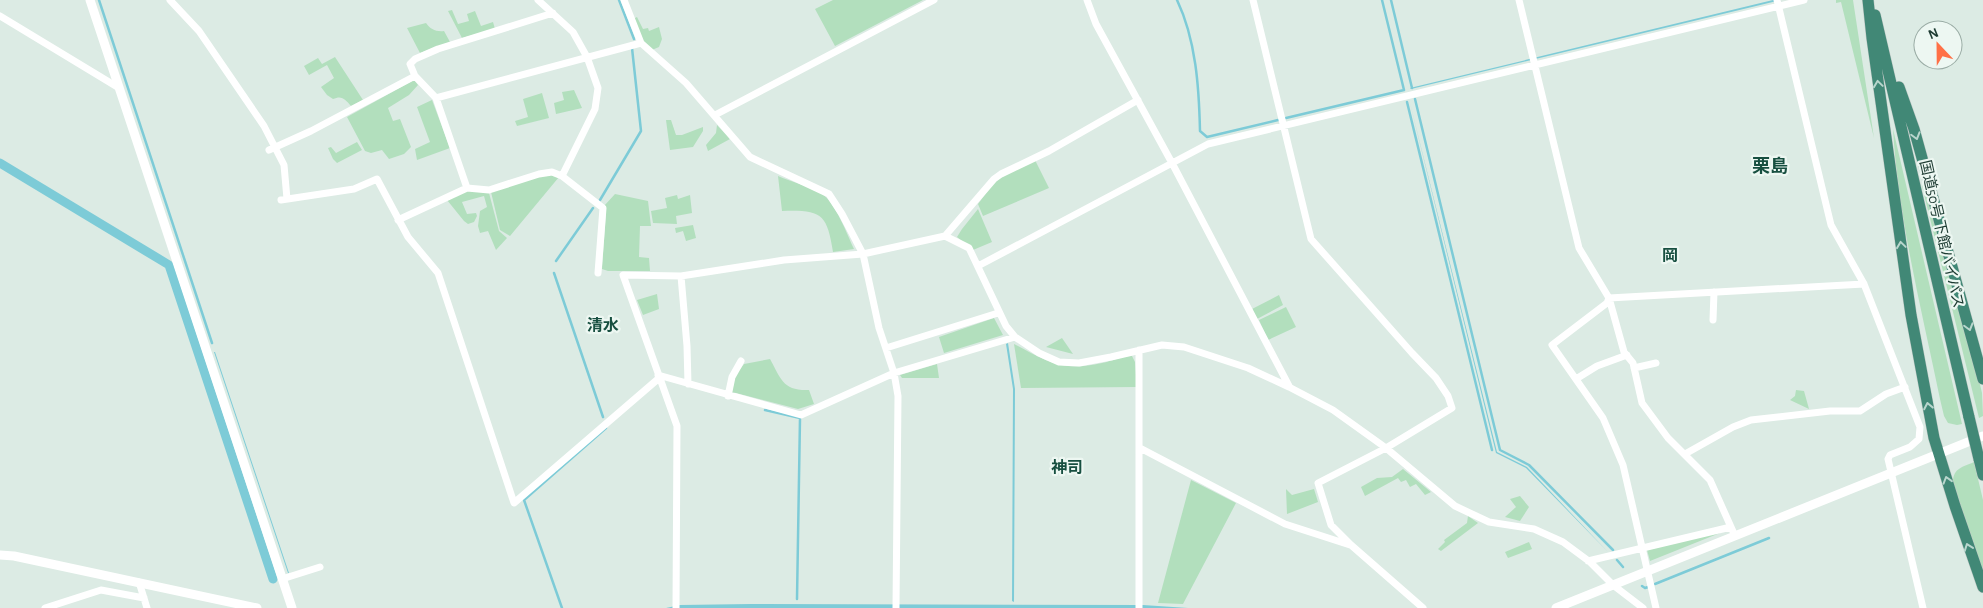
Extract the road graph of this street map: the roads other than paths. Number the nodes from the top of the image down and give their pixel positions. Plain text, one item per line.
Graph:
1 (90, 0) edge
2 (170, 0) edge
3 (538, 0) edge
4 (624, 0) edge
5 (934, 0) edge
6 (1087, 0) edge
7 (1253, 0) edge
8 (1519, 0) edge
9 (1804, 0) edge
10 (1870, 0) edge
11 (1778, 3) edge
12 (553, 14) junction
13 (0, 16) edge
14 (1882, 41) junction
15 (641, 43) junction
16 (586, 57) junction
17 (1534, 60) junction
18 (415, 76) junction
19 (119, 88) junction
20 (436, 98) junction
21 (1138, 100) junction
22 (715, 115) junction
23 (1283, 125) junction
24 (273, 148) junction
25 (1172, 163) junction
26 (562, 176) junction
27 (467, 188) junction
28 (398, 220) junction
29 (945, 236) junction
30 (863, 254) junction
31 (978, 266) junction
32 (598, 273) dead end
33 (681, 276) junction
34 (1864, 284) junction
35 (1714, 292) junction
36 (1609, 298) junction
37 (998, 313) junction
38 (1713, 320) dead end
39 (1015, 337) junction
40 (886, 348) junction
41 (1139, 350) junction
42 (1627, 355) junction
43 (742, 361) dead end
44 (1656, 363) dead end
45 (1634, 368) junction
46 (894, 373) junction
47 (658, 377) junction
48 (1576, 379) junction
49 (1983, 379) edge
50 (688, 384) junction
51 (1289, 386) junction
52 (1905, 387) junction
53 (728, 396) junction
54 (1983, 436) edge
55 (1140, 448) junction
56 (1386, 448) junction
57 (1938, 453) junction
58 (1685, 454) junction
59 (1891, 472) junction
60 (1983, 475) edge
61 (1731, 526) junction
62 (1735, 536) junction
63 (1352, 546) junction
64 (1642, 548) junction
65 (0, 555) edge
66 (1588, 561) junction
67 (320, 567) dead end
68 (1648, 570) junction
69 (282, 579) junction
70 (139, 582) junction
71 (1613, 585) junction
72 (1983, 587) edge
73 (144, 598) junction
74 (896, 605) edge
75 (676, 606) edge
76 (1139, 606) edge
77 (45, 608) edge
78 (147, 608) edge
79 (257, 608) edge
80 (292, 608) edge
81 (1423, 608) edge
82 (1556, 608) edge
83 (1641, 608) edge
84 (1656, 608) edge
85 (1923, 608) edge

1 - 19 street
2 - 24 street
3 - 12 street
4 - 15 street
5 - 22 street
6 - 21 street
7 - 23 street
8 - 17 street
9 - 11 street
10 - 14 highway, 国道50号 下館バイパス
57 -> 10 highway
11 - 17 street
11 - 34 street
12 - 16 street
12 - 18 street
13 - 19 street
14 -> 49 highway
14 - 60 highway, 国道50号 下館バイパス, bridge
15 - 16 street
15 - 22 street
16 - 20 street
16 - 26 street
17 - 23 street
17 - 36 street
18 - 20 street
18 - 24 street
19 - 69 street
20 - 27 street
21 - 25 street
21 - 29 street
22 - 30 street
23 - 25 street
23 - 56 street
24 - 28 street
25 - 31 street
25 - 51 street
26 - 27 street
26 - 32 street
27 - 28 street
28 - 47 street
29 - 30 street
29 - 31 street
30 - 33 street
30 - 40 street
31 - 37 street
33 - 47 street
33 - 50 street
34 - 35 street
34 - 52 street
35 - 36 street
35 - 38 street
36 - 42 street
36 - 48 street
37 - 39 street
37 - 40 street
39 - 41 street
39 - 46 street
40 - 46 street
41 - 51 street
41 - 55 street
42 - 45 street
42 - 48 street
43 - 53 street
44 - 45 street
45 - 58 street
46 - 53 street
46 - 74 street
47 - 50 street
47 - 75 street
48 - 64 street
50 - 53 street
51 - 56 street
52 - 58 street
52 - 59 street
54 - 57 street
55 - 63 street
55 - 76 street
56 - 63 street
56 - 66 street
57 - 59 street
72 -> 57 highway
58 - 61 street
59 - 62 street
59 - 85 street
61 - 62 street
61 - 64 street
62 - 68 street
63 - 81 street
64 - 66 street
64 - 68 street
65 - 70 street
66 - 71 street
67 - 69 street
68 - 71 street
68 - 84 street
69 - 80 street
70 - 73 street
70 - 79 street
71 - 82 street
71 - 83 street
73 - 77 street
73 - 78 street

